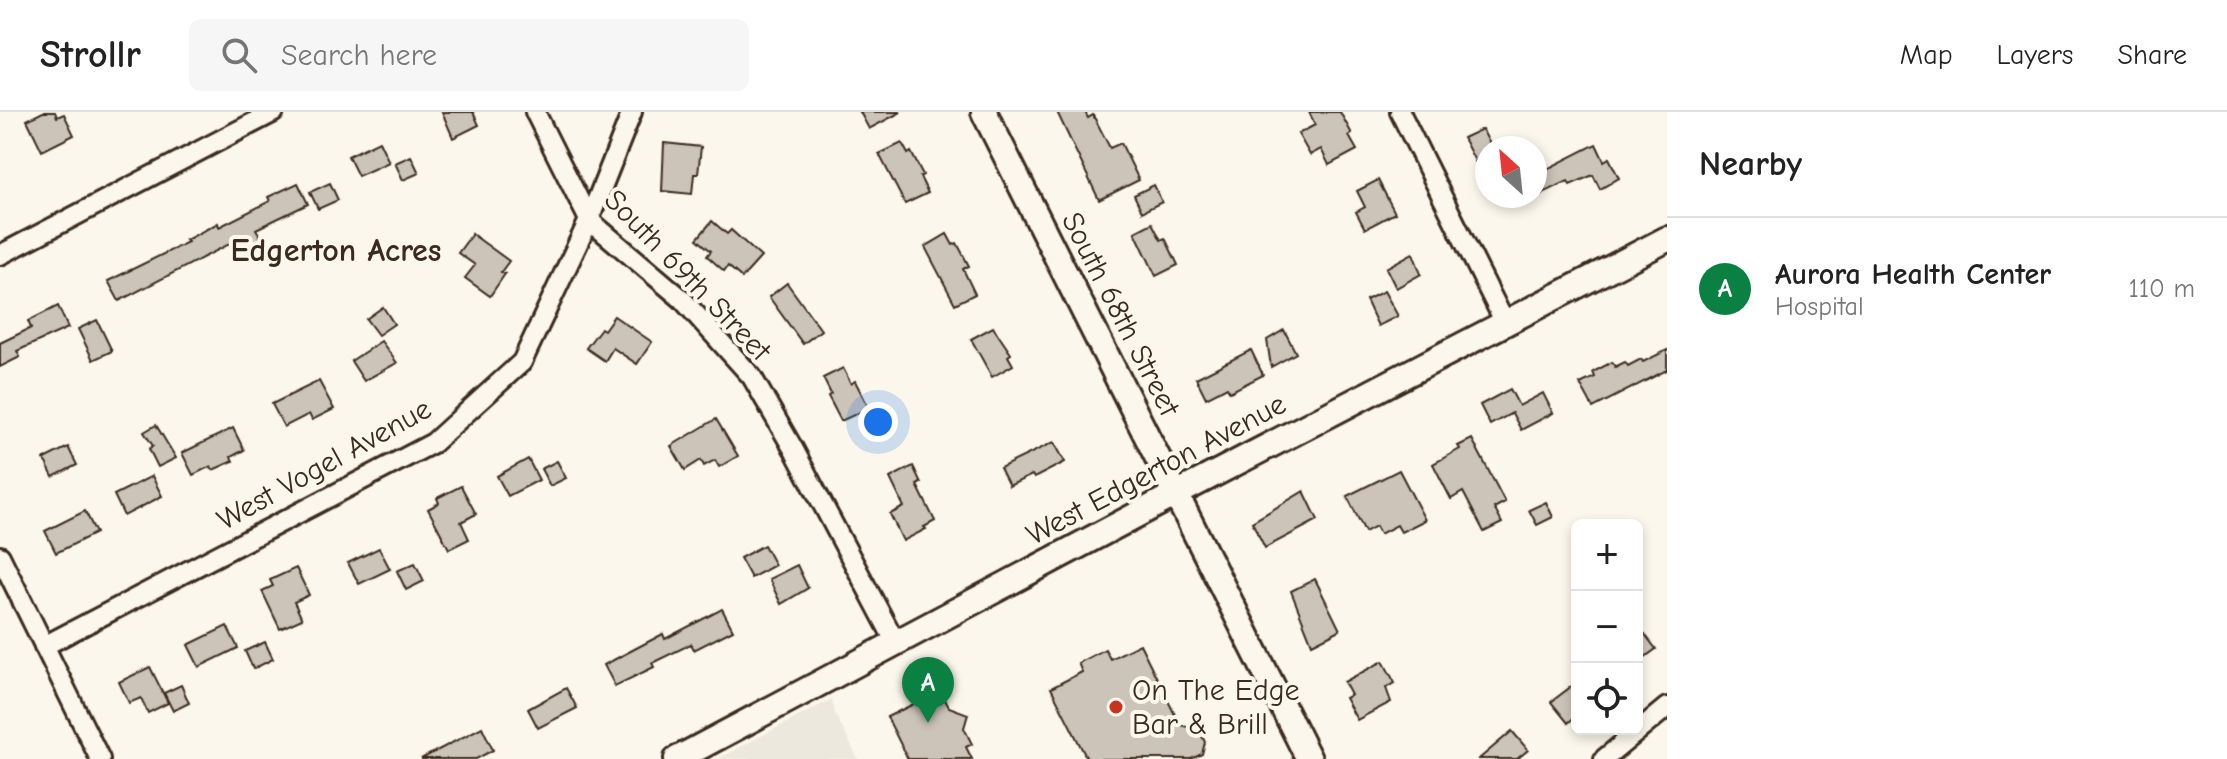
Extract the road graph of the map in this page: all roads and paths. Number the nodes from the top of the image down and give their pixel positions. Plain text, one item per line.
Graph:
1 (274, 112) edge
2 (535, 112) edge
3 (632, 112) edge
4 (984, 112) edge
5 (1400, 112) edge
6 (589, 220) junction
7 (1667, 239) edge
8 (0, 255) edge
9 (1505, 323) junction
10 (1176, 494) junction
11 (0, 556) edge
12 (896, 643) junction
13 (44, 646) junction
14 (1667, 707) edge
15 (100, 759) edge
16 (677, 759) edge
17 (1309, 759) edge
18 (1604, 759) edge

1 - 8 street
2 - 6 street, South 69th Street
3 - 6 street, West Vogel Avenue
4 - 10 street, South 68th Street
5 - 9 street
6 - 12 street, South 69th Street
6 - 13 street, West Vogel Avenue
7 - 9 street, West Edgerton Avenue
9 - 10 street, West Edgerton Avenue
10 - 12 street, West Edgerton Avenue
10 - 17 street, South 68th Street
11 - 13 street
12 - 16 street, West Edgerton Avenue
13 - 15 street
14 - 18 street

